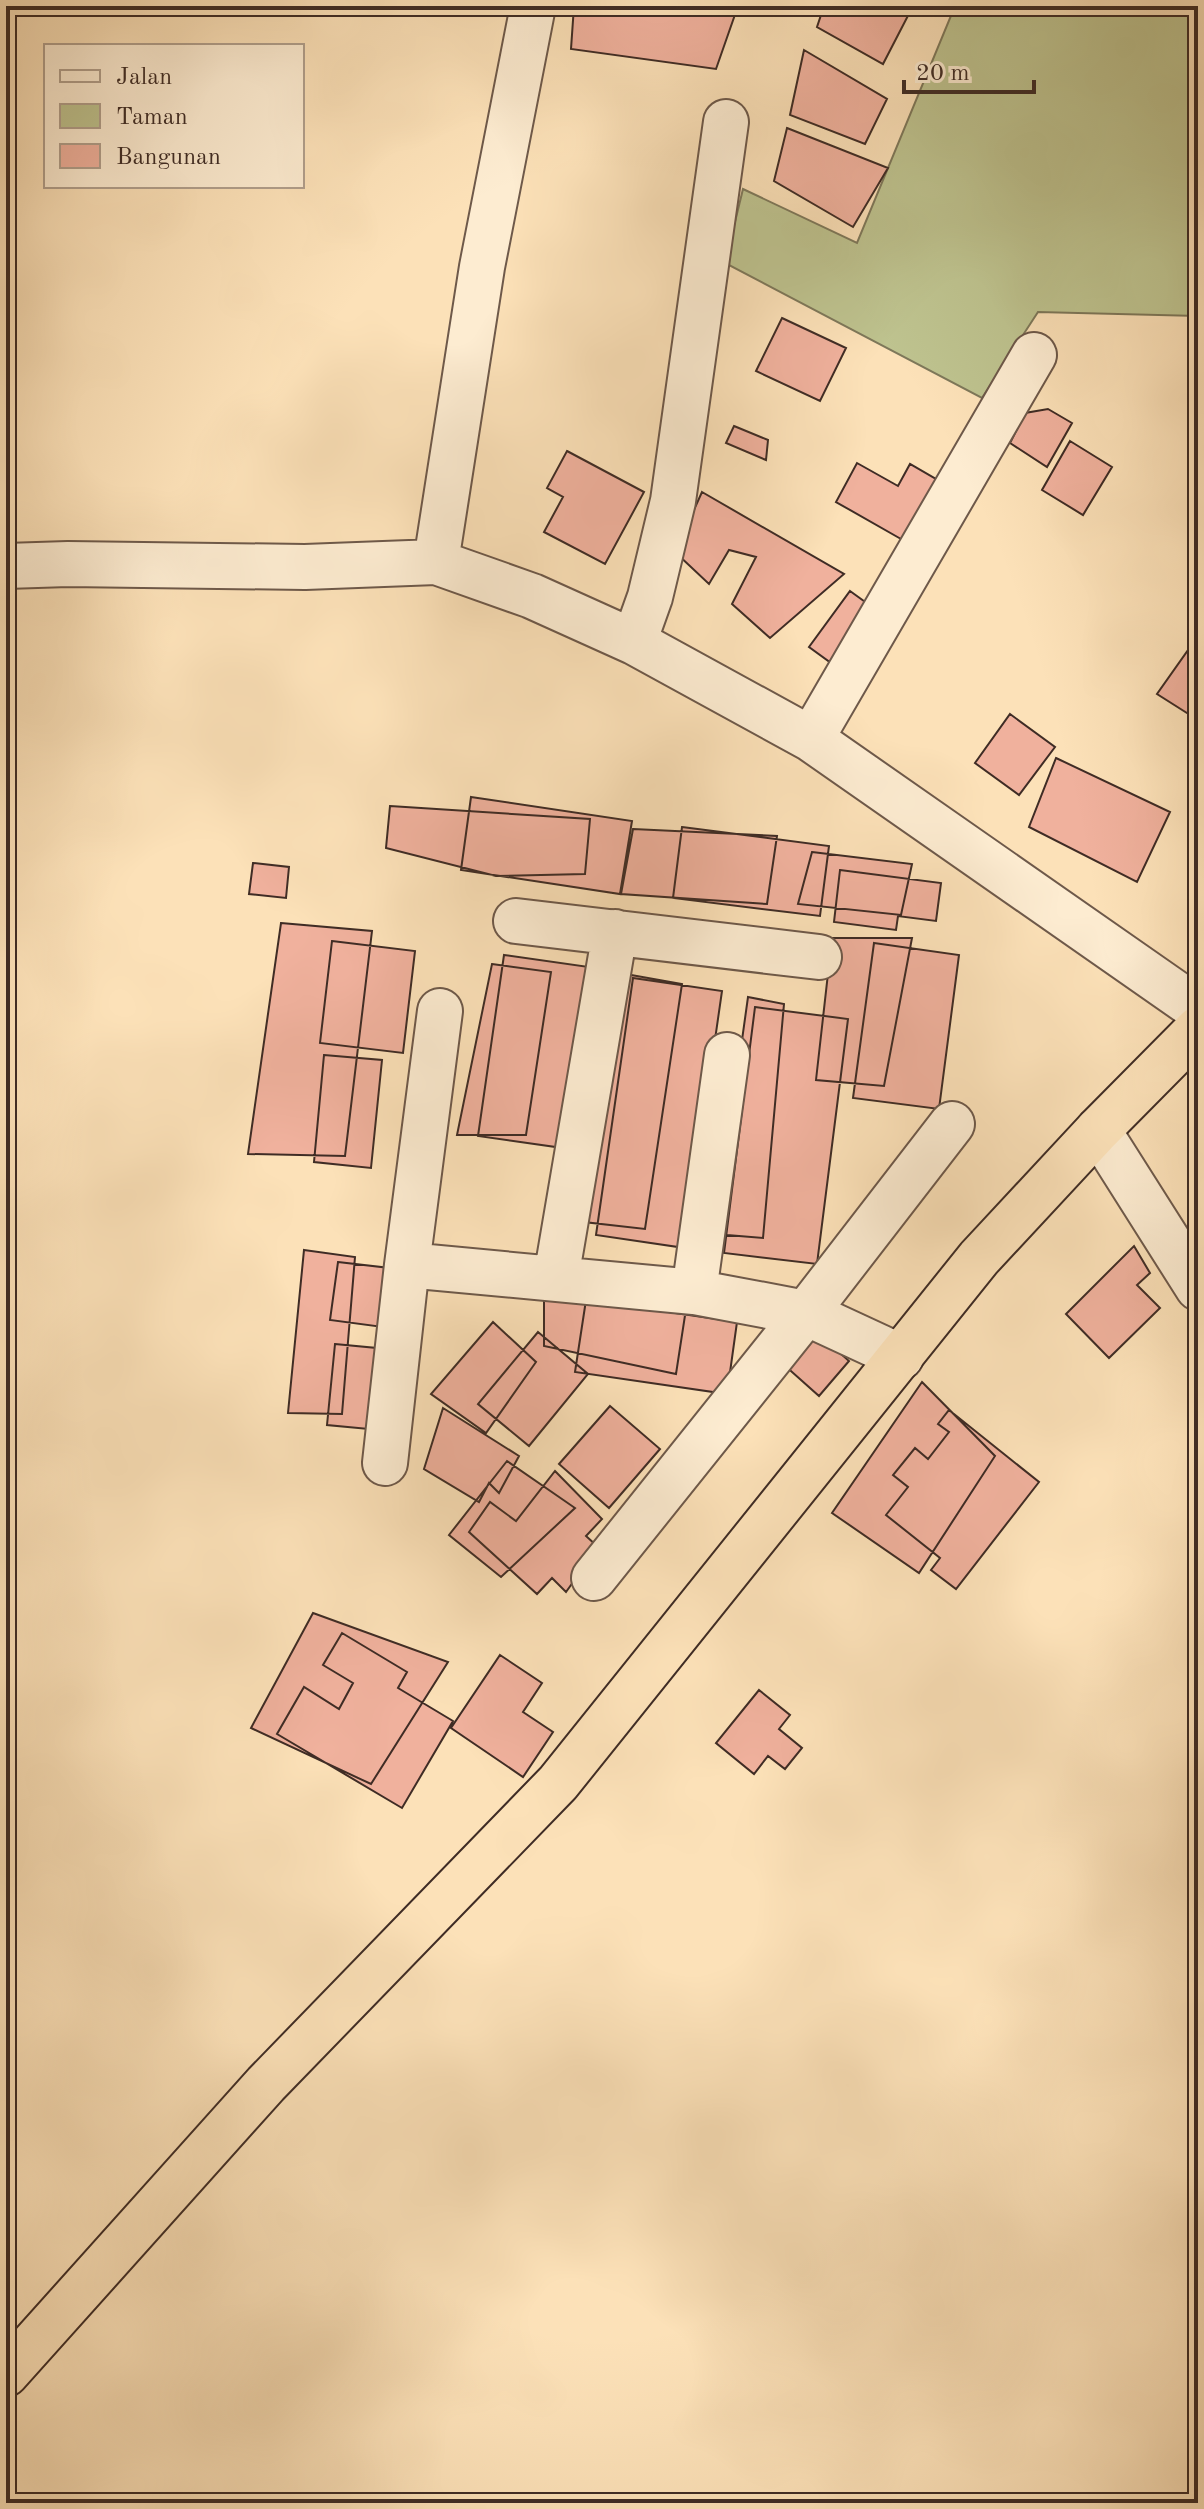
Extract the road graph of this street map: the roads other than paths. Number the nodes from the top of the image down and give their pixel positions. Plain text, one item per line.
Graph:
1 (533, 6) edge
2 (726, 122) dead end
3 (1034, 355) dead end
4 (436, 562) junction
5 (6, 566) edge
6 (634, 642) junction
7 (811, 739) junction
8 (516, 921) dead end
9 (615, 932) junction
10 (819, 957) dead end
11 (1198, 1009) edge
12 (440, 1011) dead end
13 (1198, 1029) edge
14 (727, 1055) dead end
15 (952, 1124) dead end
16 (1098, 1130) junction
17 (407, 1265) junction
18 (556, 1278) junction
19 (1198, 1288) edge
20 (694, 1292) junction
21 (806, 1313) junction
22 (901, 1357) junction
23 (385, 1463) dead end
24 (594, 1578) dead end
25 (6, 2374) edge

1 - 4 street
2 - 6 street
3 - 7 street
4 - 5 street
4 - 6 street
6 - 7 street
7 - 11 street
8 - 9 street
9 - 10 street
9 - 18 street
12 - 17 street
13 - 16 highway
14 - 20 street
15 - 21 street
16 - 19 street
16 - 22 highway
17 - 18 street
17 - 23 street
18 - 20 street
20 - 21 street
21 - 22 street
21 - 24 street
22 - 25 highway

